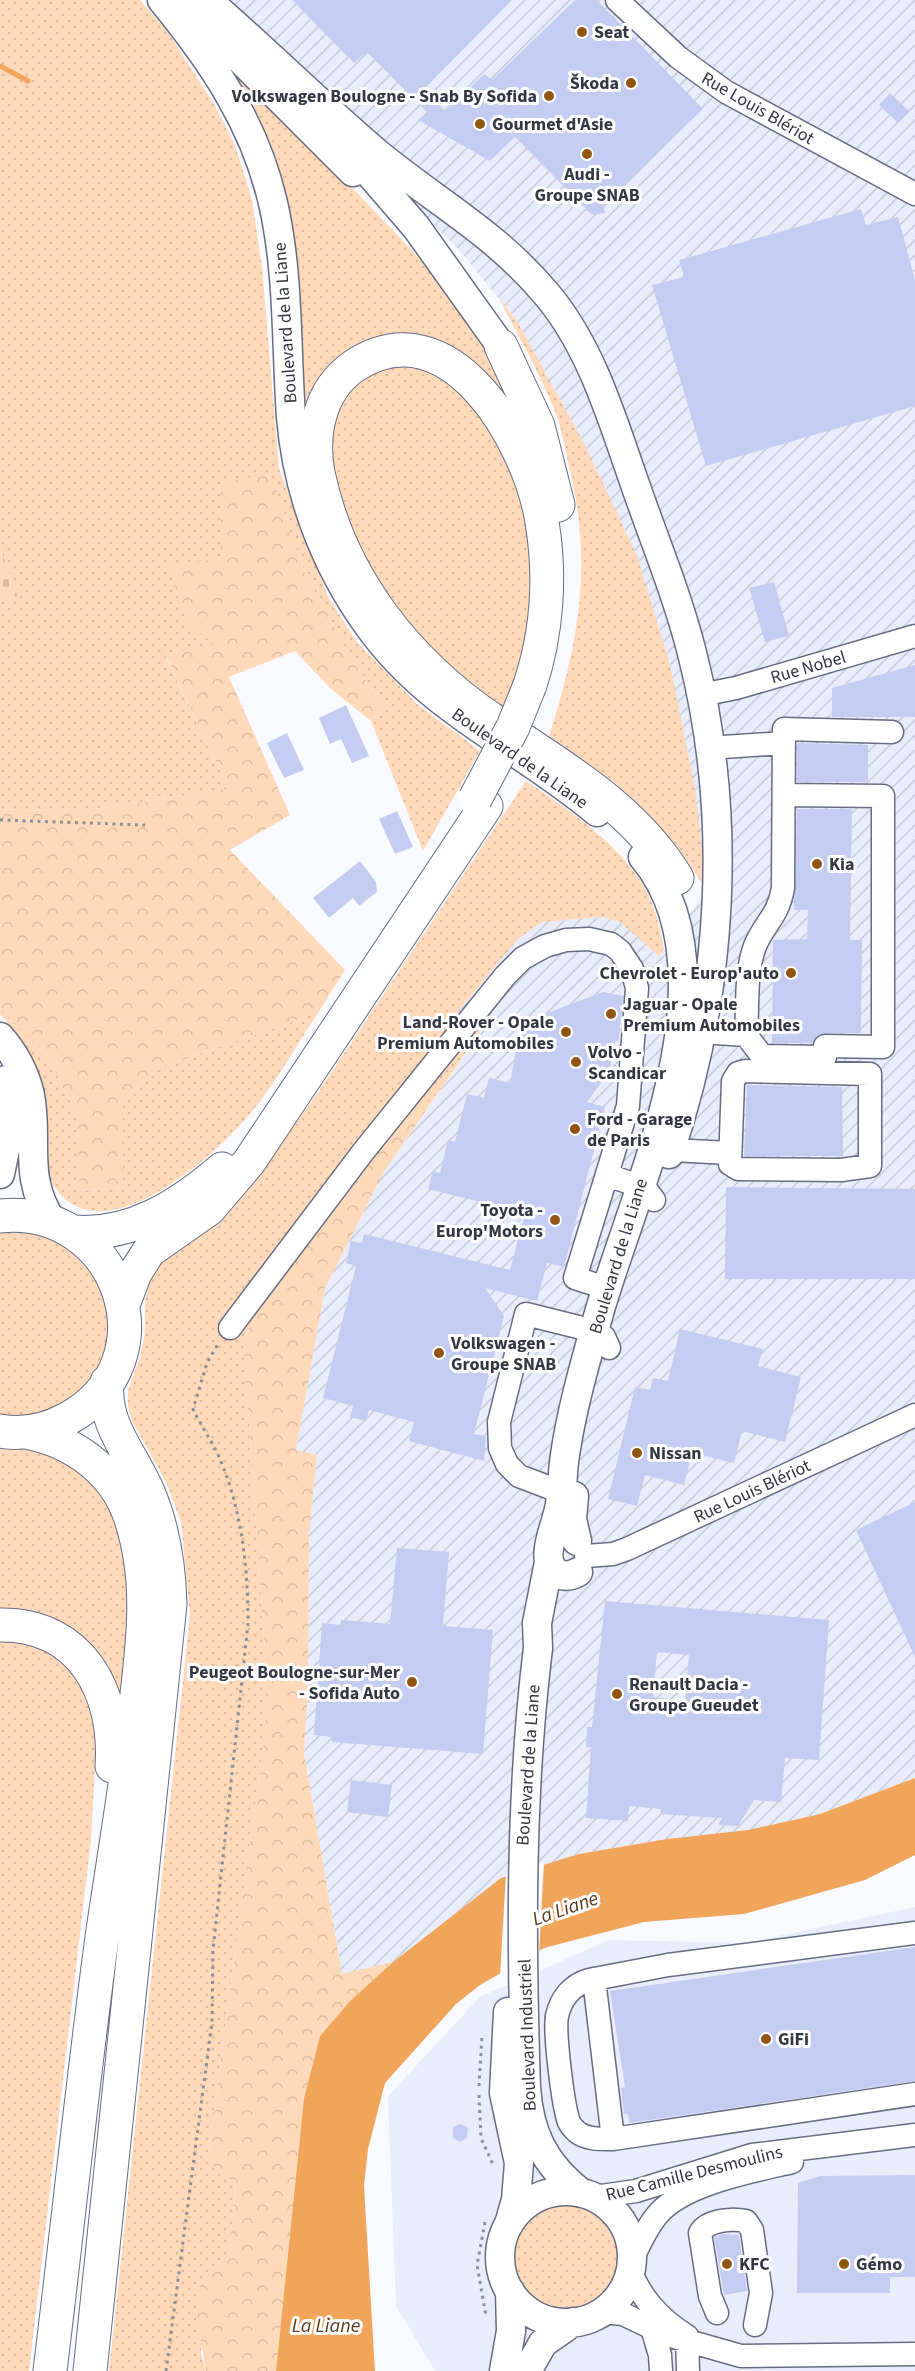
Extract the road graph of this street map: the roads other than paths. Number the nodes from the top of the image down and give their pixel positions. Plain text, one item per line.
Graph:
1 (162, 0) edge
2 (182, 0) edge
3 (206, 0) edge
4 (617, 0) edge
5 (915, 194) edge
6 (462, 291) junction
7 (501, 346) joint
8 (915, 636) edge
9 (536, 689) junction
10 (701, 696) junction
11 (892, 732) dead end
12 (784, 743) junction
13 (708, 748) junction
14 (785, 795) junction
15 (677, 878) joint
16 (701, 1029) junction
17 (746, 1035) junction
18 (0, 1037) edge
19 (0, 1067) edge
20 (283, 1109) junction
21 (671, 1150) junction
22 (730, 1153) junction
23 (0, 1174) edge
24 (607, 1175) junction
25 (647, 1193) junction
26 (0, 1216) edge
27 (62, 1227) junction
28 (606, 1288) junction
29 (123, 1305) junction
30 (230, 1328) road end
31 (602, 1339) junction
32 (107, 1382) junction
33 (915, 1415) edge
34 (13, 1431) edge
35 (561, 1492) junction
36 (549, 1555) junction
37 (580, 1556) junction
38 (0, 1626) edge
39 (538, 1648) junction
40 (521, 1875) joint
41 (104, 1929) junction
42 (915, 1933) edge
43 (517, 1978) junction
44 (594, 1979) junction
45 (915, 2094) edge
46 (773, 2114) junction
47 (915, 2135) edge
48 (613, 2139) junction
49 (779, 2158) junction
50 (587, 2195) junction
51 (499, 2218) junction
52 (631, 2265) junction
53 (510, 2291) junction
54 (601, 2312) junction
55 (717, 2313) dead end
56 (573, 2322) junction
57 (755, 2325) dead end
58 (652, 2328) junction
59 (687, 2339) junction
60 (915, 2354) edge
61 (865, 2363) edge
62 (51, 2371) edge
63 (90, 2371) edge
64 (504, 2371) edge
65 (526, 2371) edge
66 (661, 2371) edge
67 (688, 2371) edge

1 - 25 main road, Boulevard de la Liane
2 - 6 main road
3 - 6 main road, Boulevard de la Liane
3 - 10 main road, Boulevard de la Liane
4 - 5 street, Rue Louis Blériot
6 - 7 main road
7 - 9 highway
8 - 10 street, Rue Nobel
9 - 15 highway
9 - 20 highway
10 - 13 main road, Boulevard de la Liane
11 - 12 street
12 - 13 street
12 - 14 street
13 - 16 main road, Boulevard de la Liane
14 - 17 street
14 - 17 street
15 - 16 main road
16 - 17 street
16 - 21 main road, Boulevard de la Liane
18 - 27 main road
19 - 23 main road
20 - 27 highway
20 - 29 highway
21 - 22 street
21 - 25 main road, Boulevard de la Liane
22 - 22 street
24 - 25 street
24 - 28 street
24 - 30 street
25 - 28 main road, Boulevard de la Liane
25 - 31 main road, Boulevard de la Liane
26 - 27 highway
27 - 29 highway
28 - 31 main road, Boulevard de la Liane
29 - 32 highway
31 - 35 main road, Boulevard de la Liane
31 - 35 street
31 - 37 main road, Boulevard de la Liane
32 - 34 highway
32 - 63 highway
33 - 37 street, Rue Louis Blériot
34 - 41 highway
35 - 36 main road, Boulevard de la Liane
36 - 37 main road
36 - 39 main road, Boulevard de la Liane
37 - 39 main road, Boulevard de la Liane
38 - 41 highway
39 - 40 main road, Boulevard de la Liane
40 - 43 main road, Boulevard Industriel
41 - 62 highway
42 - 44 street
43 - 50 main road, Boulevard Industriel
43 - 51 main road, Boulevard Industriel
44 - 48 street
44 - 48 street
45 - 46 street
46 - 48 street
46 - 49 street
47 - 49 street, Rue Camille Desmoulins
49 - 50 street, Rue Camille Desmoulins
49 - 52 street, Rue Camille Desmoulins
50 - 51 main road
50 - 52 main road
51 - 53 main road
52 - 54 main road
52 - 59 street
53 - 56 main road
53 - 64 main road
54 - 56 main road
54 - 58 street
55 - 57 street
56 - 65 main road
58 - 59 street
58 - 66 street
59 - 61 street
59 - 67 street
60 - 61 street

